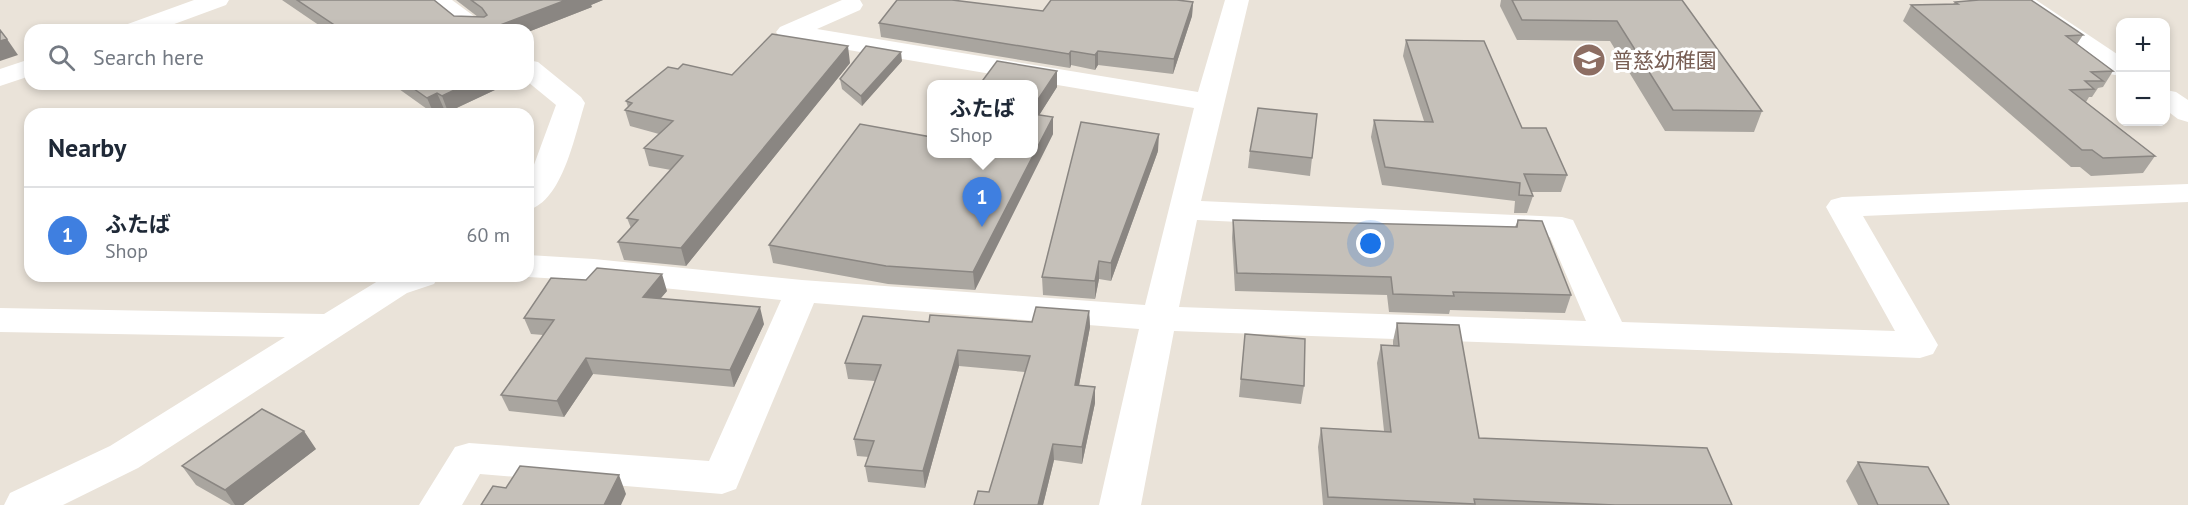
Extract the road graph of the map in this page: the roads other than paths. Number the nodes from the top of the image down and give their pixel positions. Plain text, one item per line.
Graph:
1 (217, 0) edge
2 (436, 0) edge
3 (1237, 0) edge
4 (2019, 0) edge
5 (851, 5) dead end
6 (151, 24) edge
7 (469, 24) edge
8 (2116, 66) edge
9 (24, 69) edge
10 (534, 73) edge
11 (0, 78) edge
12 (2170, 101) edge
13 (1208, 102) junction
14 (2188, 113) edge
15 (2188, 193) edge
16 (534, 194) edge
17 (1185, 210) junction
18 (534, 266) edge
19 (404, 282) edge
20 (802, 291) junction
21 (1158, 318) junction
22 (0, 320) edge
23 (327, 327) junction
24 (1609, 333) junction
25 (24, 505) edge
26 (440, 505) edge
27 (1120, 505) edge

1 - 6 street
2 - 7 street
3 - 13 street
4 - 8 street
5 - 13 street
9 - 11 street
10 - 16 street
12 - 14 street
13 - 17 street
15 - 24 street
17 - 21 street
17 - 24 street
18 - 20 street
19 - 23 street
20 - 21 street
20 - 26 street
21 - 24 street
21 - 27 street
22 - 23 street
23 - 25 street

